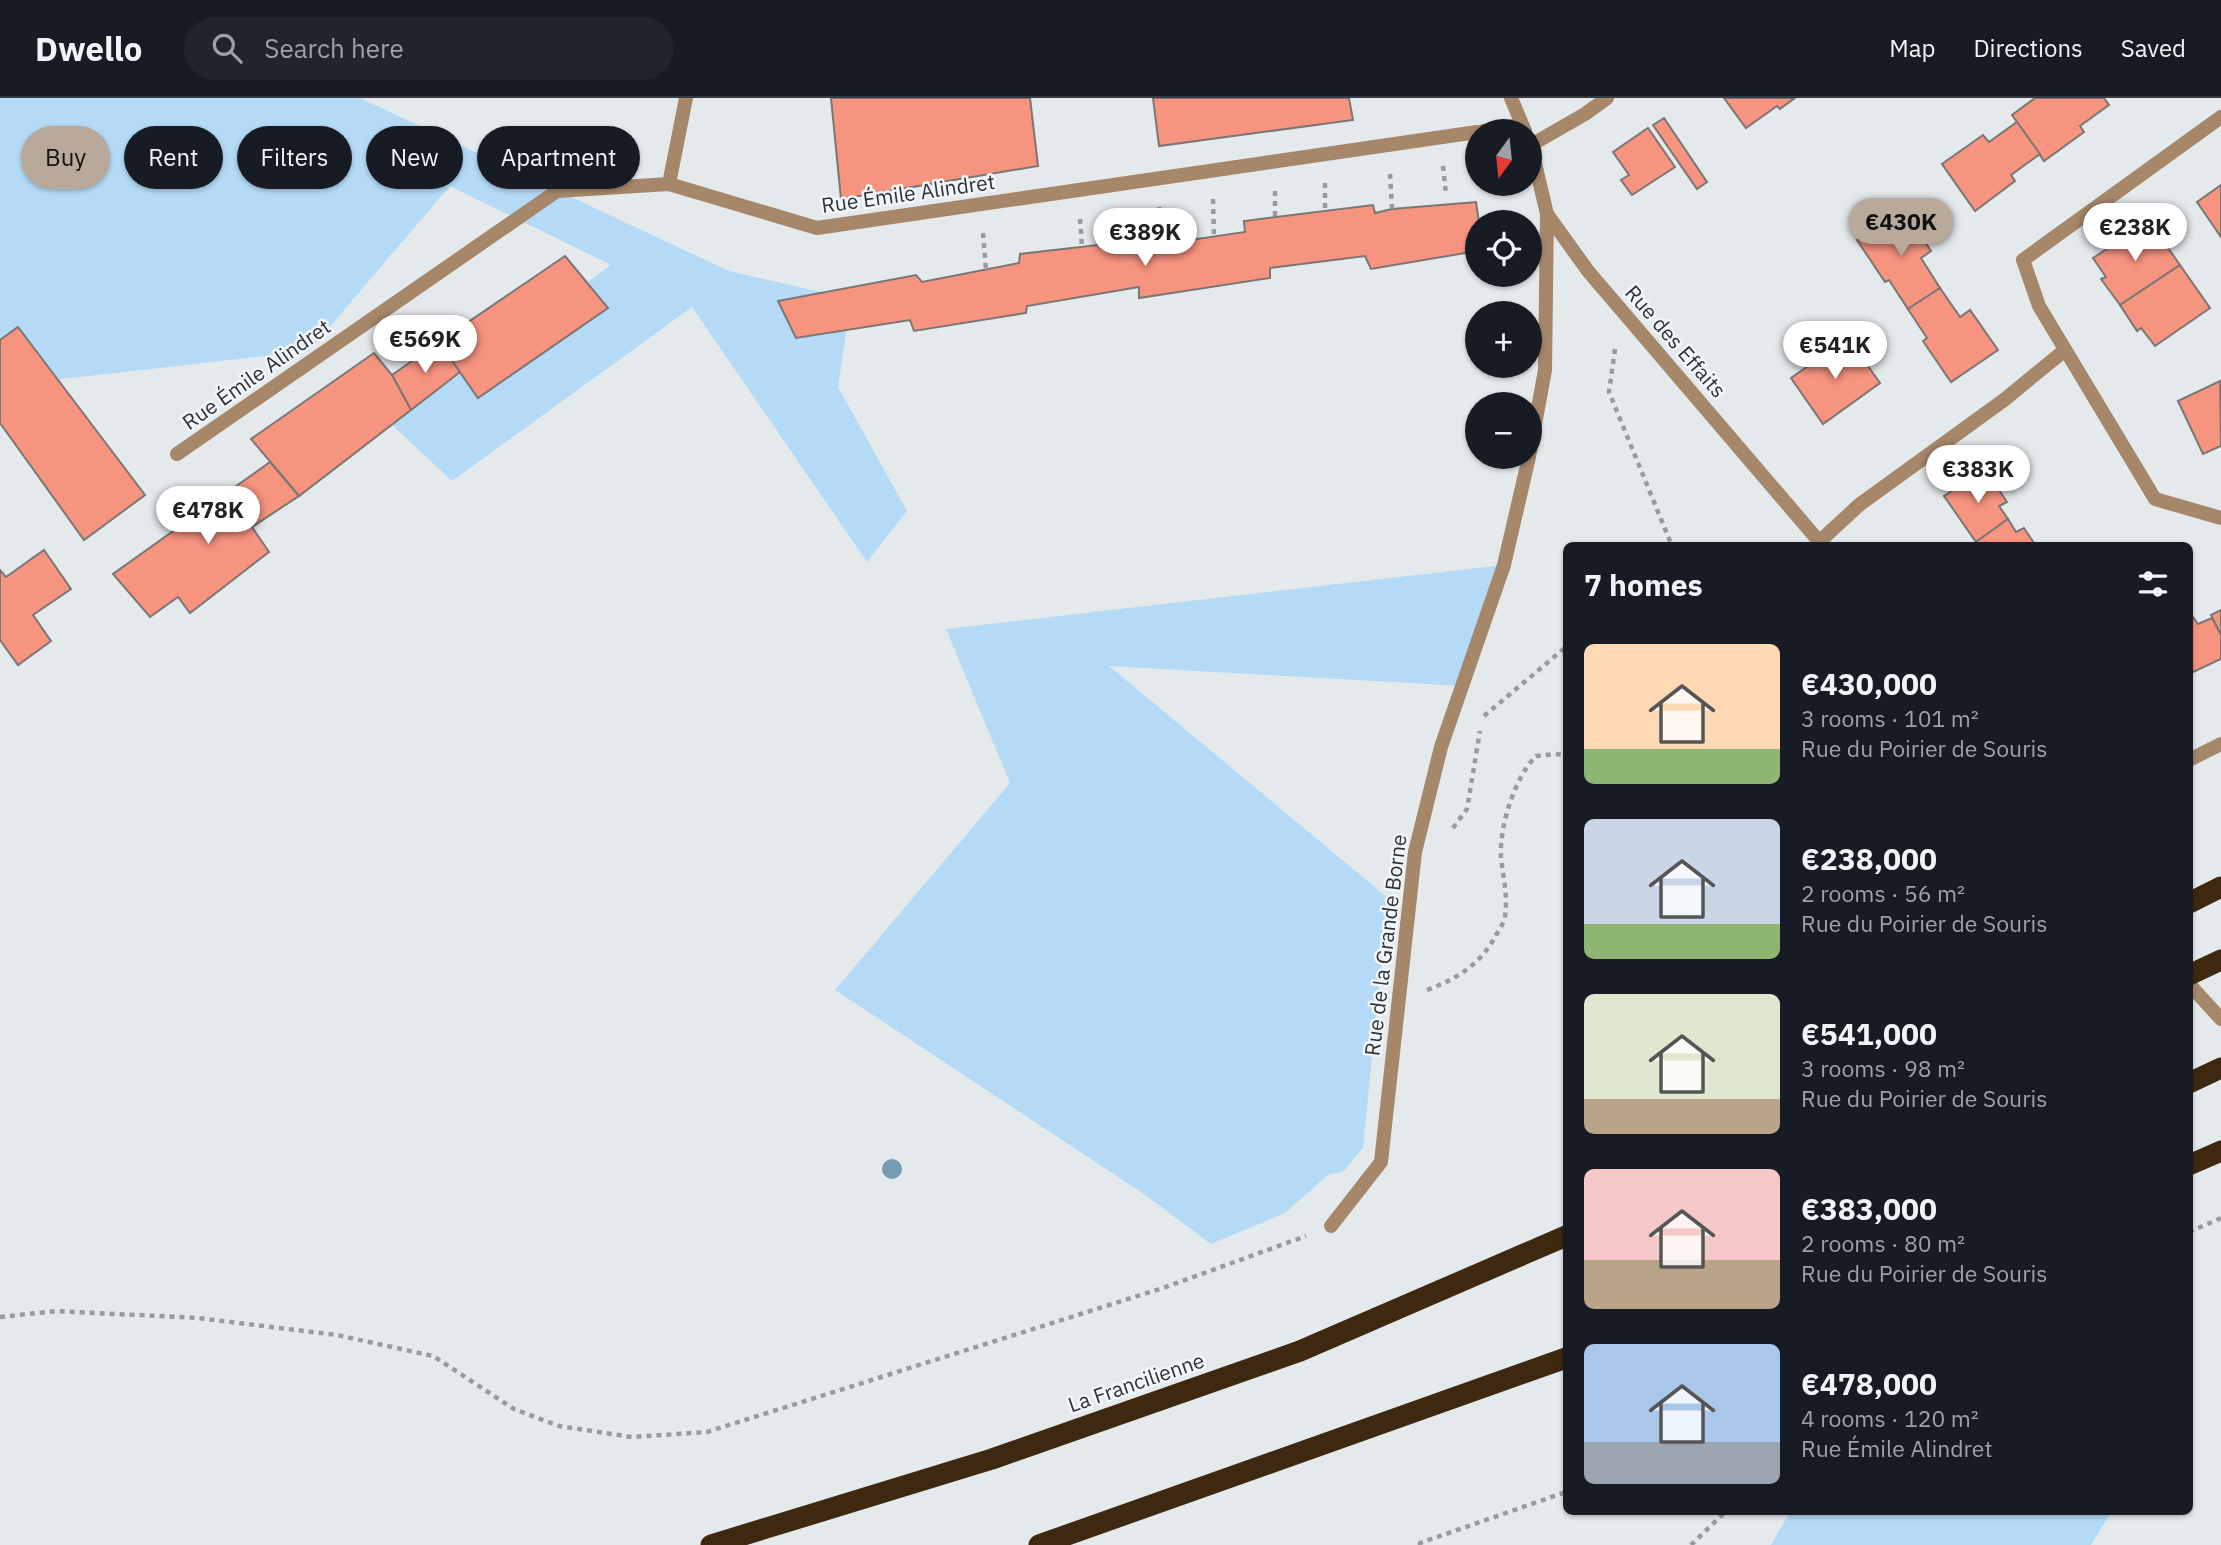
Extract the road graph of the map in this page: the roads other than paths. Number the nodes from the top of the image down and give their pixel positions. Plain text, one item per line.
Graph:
1 (686, 98) edge
2 (1511, 98) edge
3 (1607, 98) edge
4 (2221, 117) edge
5 (1520, 119) edge
6 (1542, 130) edge
7 (1465, 134) edge
8 (669, 184) junction
9 (1542, 194) edge
10 (1547, 214) junction
11 (2065, 350) junction
12 (1541, 392) edge
13 (177, 454) dead end
14 (1526, 469) edge
15 (2221, 518) edge
16 (1819, 542) edge
17 (1823, 542) edge
18 (2221, 744) edge
19 (2193, 758) edge
20 (2221, 887) edge
21 (2193, 901) edge
22 (2221, 960) edge
23 (2193, 973) edge
24 (2193, 989) edge
25 (2221, 1019) edge
26 (2221, 1068) edge
27 (2193, 1081) edge
28 (2221, 1151) edge
29 (2193, 1163) edge
30 (1331, 1226) road end
31 (1563, 1237) edge
32 (1563, 1359) edge
33 (711, 1545) edge
34 (1039, 1545) edge

1 - 8 street
2 - 5 street, Rue des Effaits
3 - 6 street
4 - 11 street
7 - 8 street, Rue Émile Alindret
8 - 13 street, Rue Émile Alindret
9 - 10 street, Rue des Effaits
10 - 12 street, Rue de la Grande Borne
10 - 16 street, Rue des Effaits
11 - 15 street
11 - 17 street
14 - 30 street, Rue de la Grande Borne
18 - 19 street
20 - 21 highway
22 - 23 highway
24 - 25 street
26 - 27 highway
28 - 29 highway
31 - 33 highway, La Francilienne
32 - 34 highway

